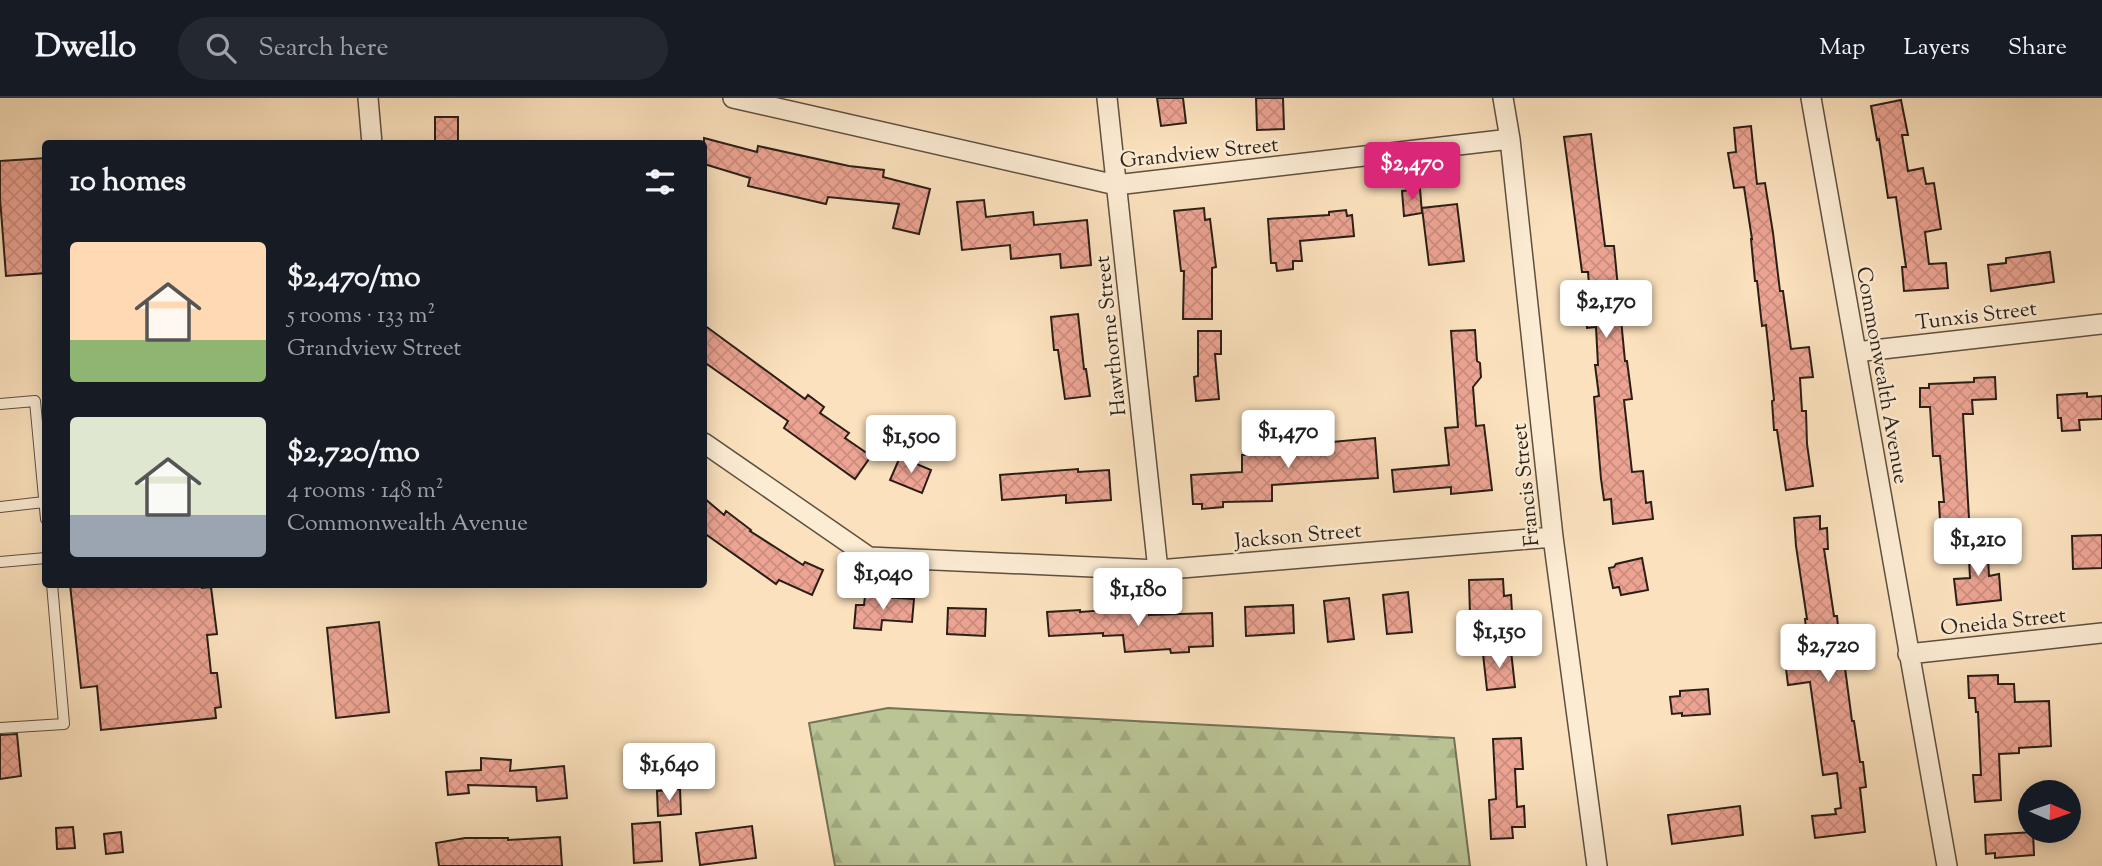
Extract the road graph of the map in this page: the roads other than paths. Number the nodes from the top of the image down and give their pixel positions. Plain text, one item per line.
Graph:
1 (368, 98) edge
2 (733, 98) edge
3 (1107, 98) edge
4 (1503, 98) edge
5 (1811, 98) edge
6 (1510, 139) junction
7 (372, 140) edge
8 (1116, 185) junction
9 (2102, 324) edge
10 (1856, 352) junction
11 (0, 404) edge
12 (707, 445) edge
13 (42, 482) edge
14 (42, 502) edge
15 (0, 507) edge
16 (1553, 537) junction
17 (42, 558) edge
18 (0, 562) edge
19 (1158, 569) junction
20 (52, 588) edge
21 (2102, 632) edge
22 (1908, 654) junction
23 (0, 728) edge
24 (1597, 866) edge
25 (1947, 866) edge

1 - 7 street
2 - 8 street, Grandview Street
3 - 8 street, Hawthorne Street
4 - 6 street, Francis Street
5 - 10 street, Commonwealth Avenue
6 - 8 street, Grandview Street
6 - 16 street, Francis Street
8 - 19 street, Hawthorne Street
9 - 10 street, Tunxis Street
10 - 22 street, Commonwealth Avenue
11 - 13 lane
12 - 19 street, Jackson Street
14 - 15 lane
16 - 19 street, Jackson Street
16 - 24 street, Francis Street
17 - 18 lane
20 - 23 lane
21 - 22 street, Oneida Street
22 - 25 street, Commonwealth Avenue

